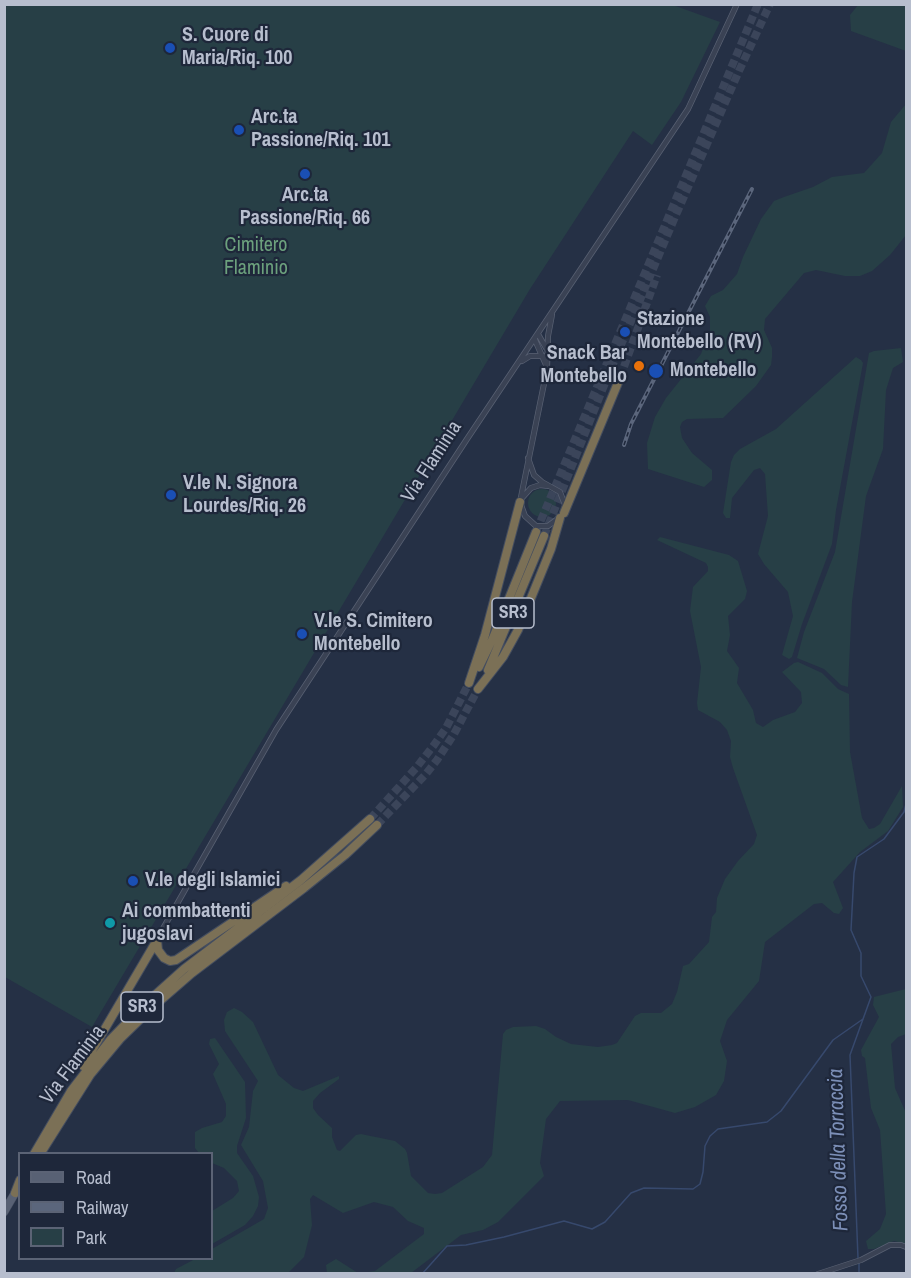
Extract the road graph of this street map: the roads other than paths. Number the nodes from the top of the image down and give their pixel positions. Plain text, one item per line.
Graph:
1 (737, 4) edge
2 (552, 312) junction
3 (536, 337) junction
4 (547, 350) junction
5 (543, 356) junction
6 (518, 365) junction
7 (547, 369) junction
8 (620, 378) tunnel mouth
9 (528, 458) junction
10 (550, 486) junction
11 (520, 502) junction
12 (562, 515) junction
13 (301, 880) junction
14 (157, 940) junction
15 (71, 1090) junction
16 (35, 1152) edge
17 (41, 1152) edge
18 (17, 1190) edge
19 (4, 1200) edge
20 (4, 1212) edge
21 (906, 1247) edge
22 (818, 1274) edge

1 - 2 street, Via Flaminia
2 - 3 street, Via Flaminia
2 - 4 street
3 - 4 street
3 - 5 street
3 - 6 street, Via Flaminia
4 - 7 street
5 - 6 street
5 - 7 street
6 - 14 street, Via Flaminia
7 - 9 street
8 - 12 highway
9 - 10 street
9 - 11 street
10 - 11 street
10 - 12 street
11 - 12 street
11 - 12 highway, SR3
13 - 14 highway
13 - 15 highway, Via Flaminia / SR3
13 - 17 highway, Via Flaminia / SR3
14 - 15 highway
15 - 16 highway, Via Flaminia / SR3
18 - 19 street
18 - 20 main road
21 - 22 street

